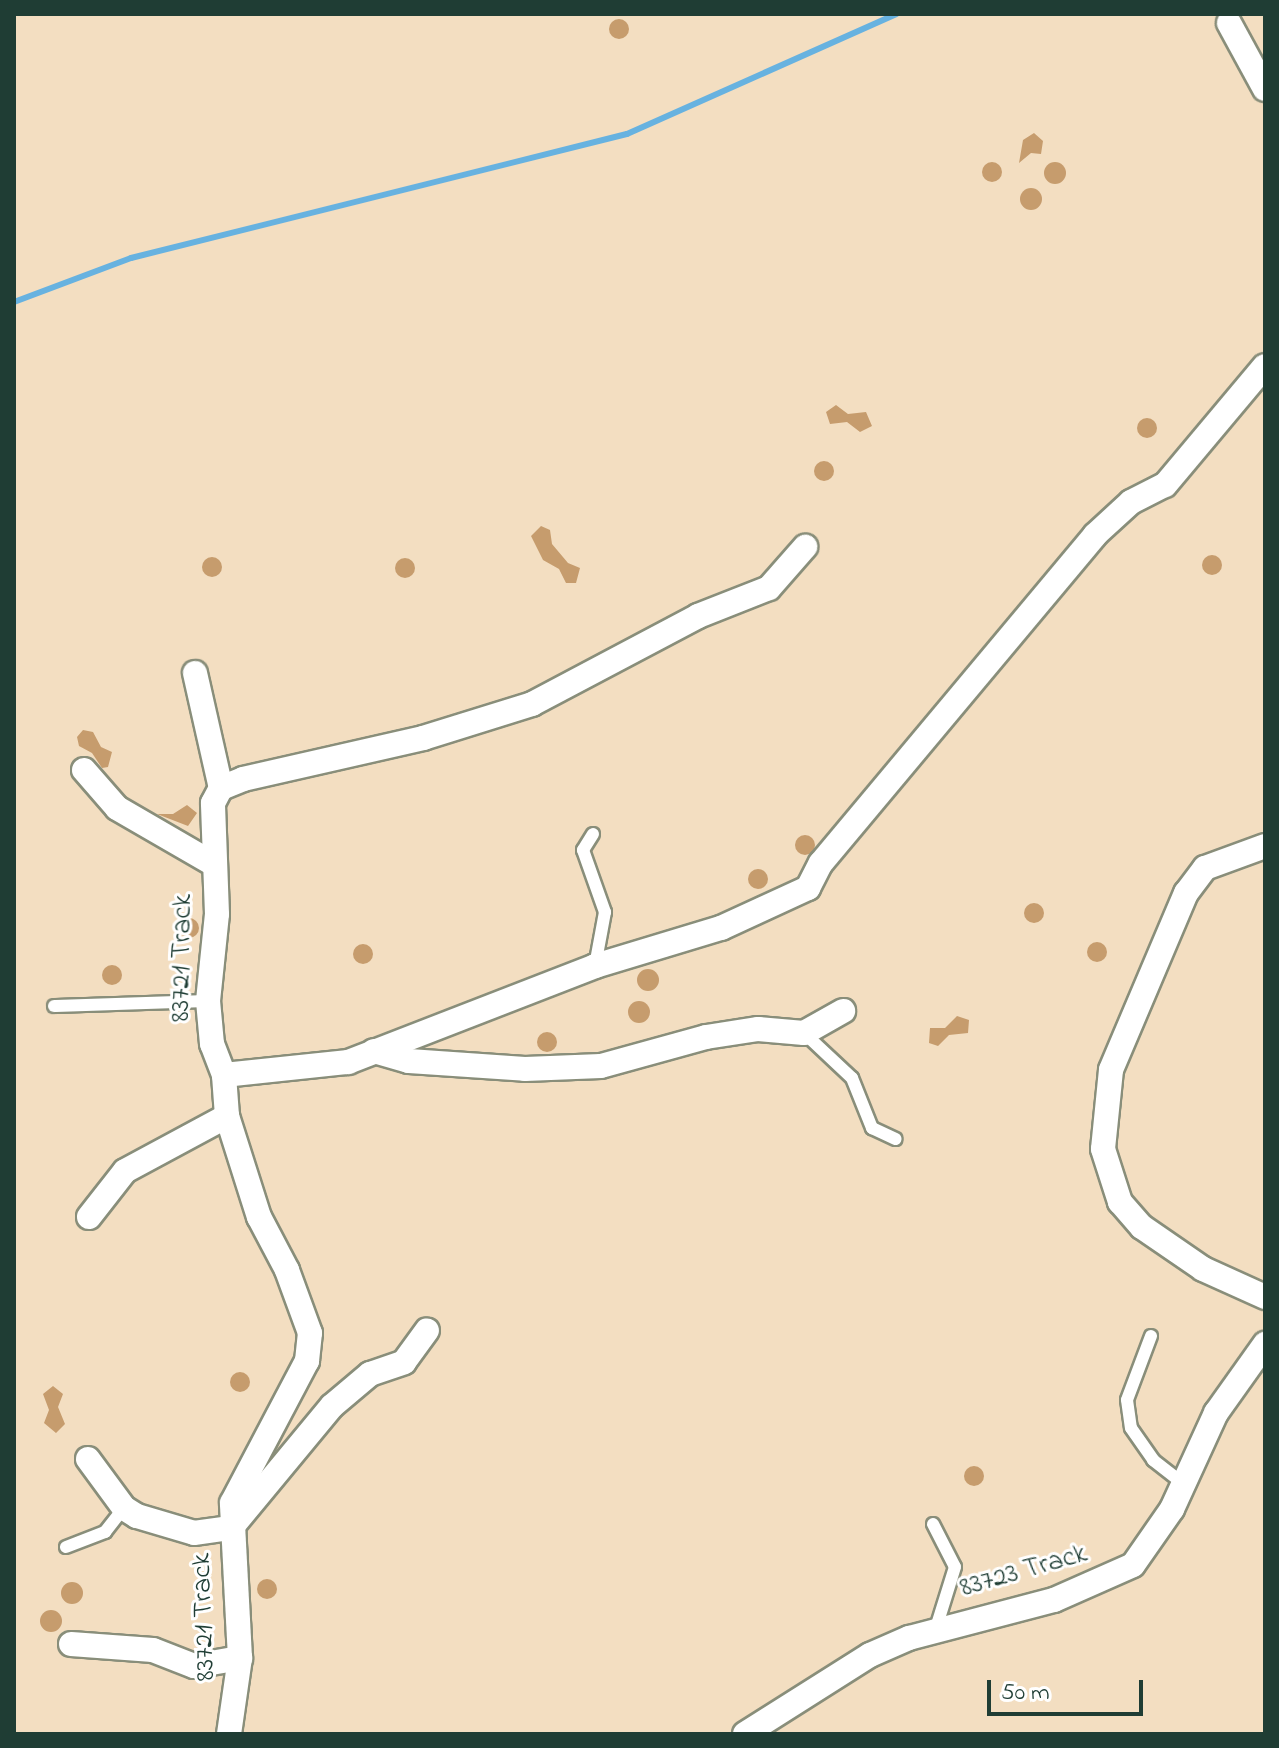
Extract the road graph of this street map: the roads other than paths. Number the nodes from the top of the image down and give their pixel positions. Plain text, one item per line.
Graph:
1 (1229, 23) dead end
2 (1265, 89) edge
3 (1265, 366) edge
4 (805, 547) dead end
5 (195, 673) dead end
6 (84, 770) dead end
7 (221, 788) junction
8 (593, 834) dead end
9 (1265, 846) edge
10 (212, 863) junction
11 (595, 966) junction
12 (208, 1001) junction
13 (54, 1006) dead end
14 (843, 1011) dead end
15 (804, 1033) junction
16 (374, 1051) junction
17 (224, 1075) junction
18 (227, 1116) junction
19 (896, 1139) dead end
20 (89, 1217) dead end
21 (1265, 1297) edge
22 (427, 1330) dead end
23 (1151, 1336) dead end
24 (1265, 1344) edge
25 (88, 1459) dead end
26 (1182, 1483) junction
27 (124, 1508) junction
28 (933, 1524) dead end
29 (231, 1528) junction
30 (66, 1547) dead end
31 (936, 1628) junction
32 (71, 1644) dead end
33 (240, 1658) junction
34 (229, 1734) edge
35 (745, 1734) edge

1 - 2 street
3 - 11 street
4 - 7 street
5 - 7 street
6 - 10 street
7 - 10 street, 83721 Track
8 - 11 lane
9 - 21 street
10 - 12 street, 83721 Track
11 - 16 street
12 - 13 lane
12 - 17 street, 83721 Track
14 - 15 street
15 - 16 street
15 - 19 lane
16 - 17 street
17 - 18 street, 83721 Track
18 - 20 street
18 - 29 street, 83721 Track
22 - 29 street
23 - 26 lane
24 - 26 street, 83723 Track
25 - 27 street
26 - 31 street, 83723 Track
27 - 29 street
27 - 30 lane
28 - 31 lane
29 - 33 street, 83721 Track
31 - 35 street, 83723 Track
32 - 33 street
33 - 34 street, 83721 Track

